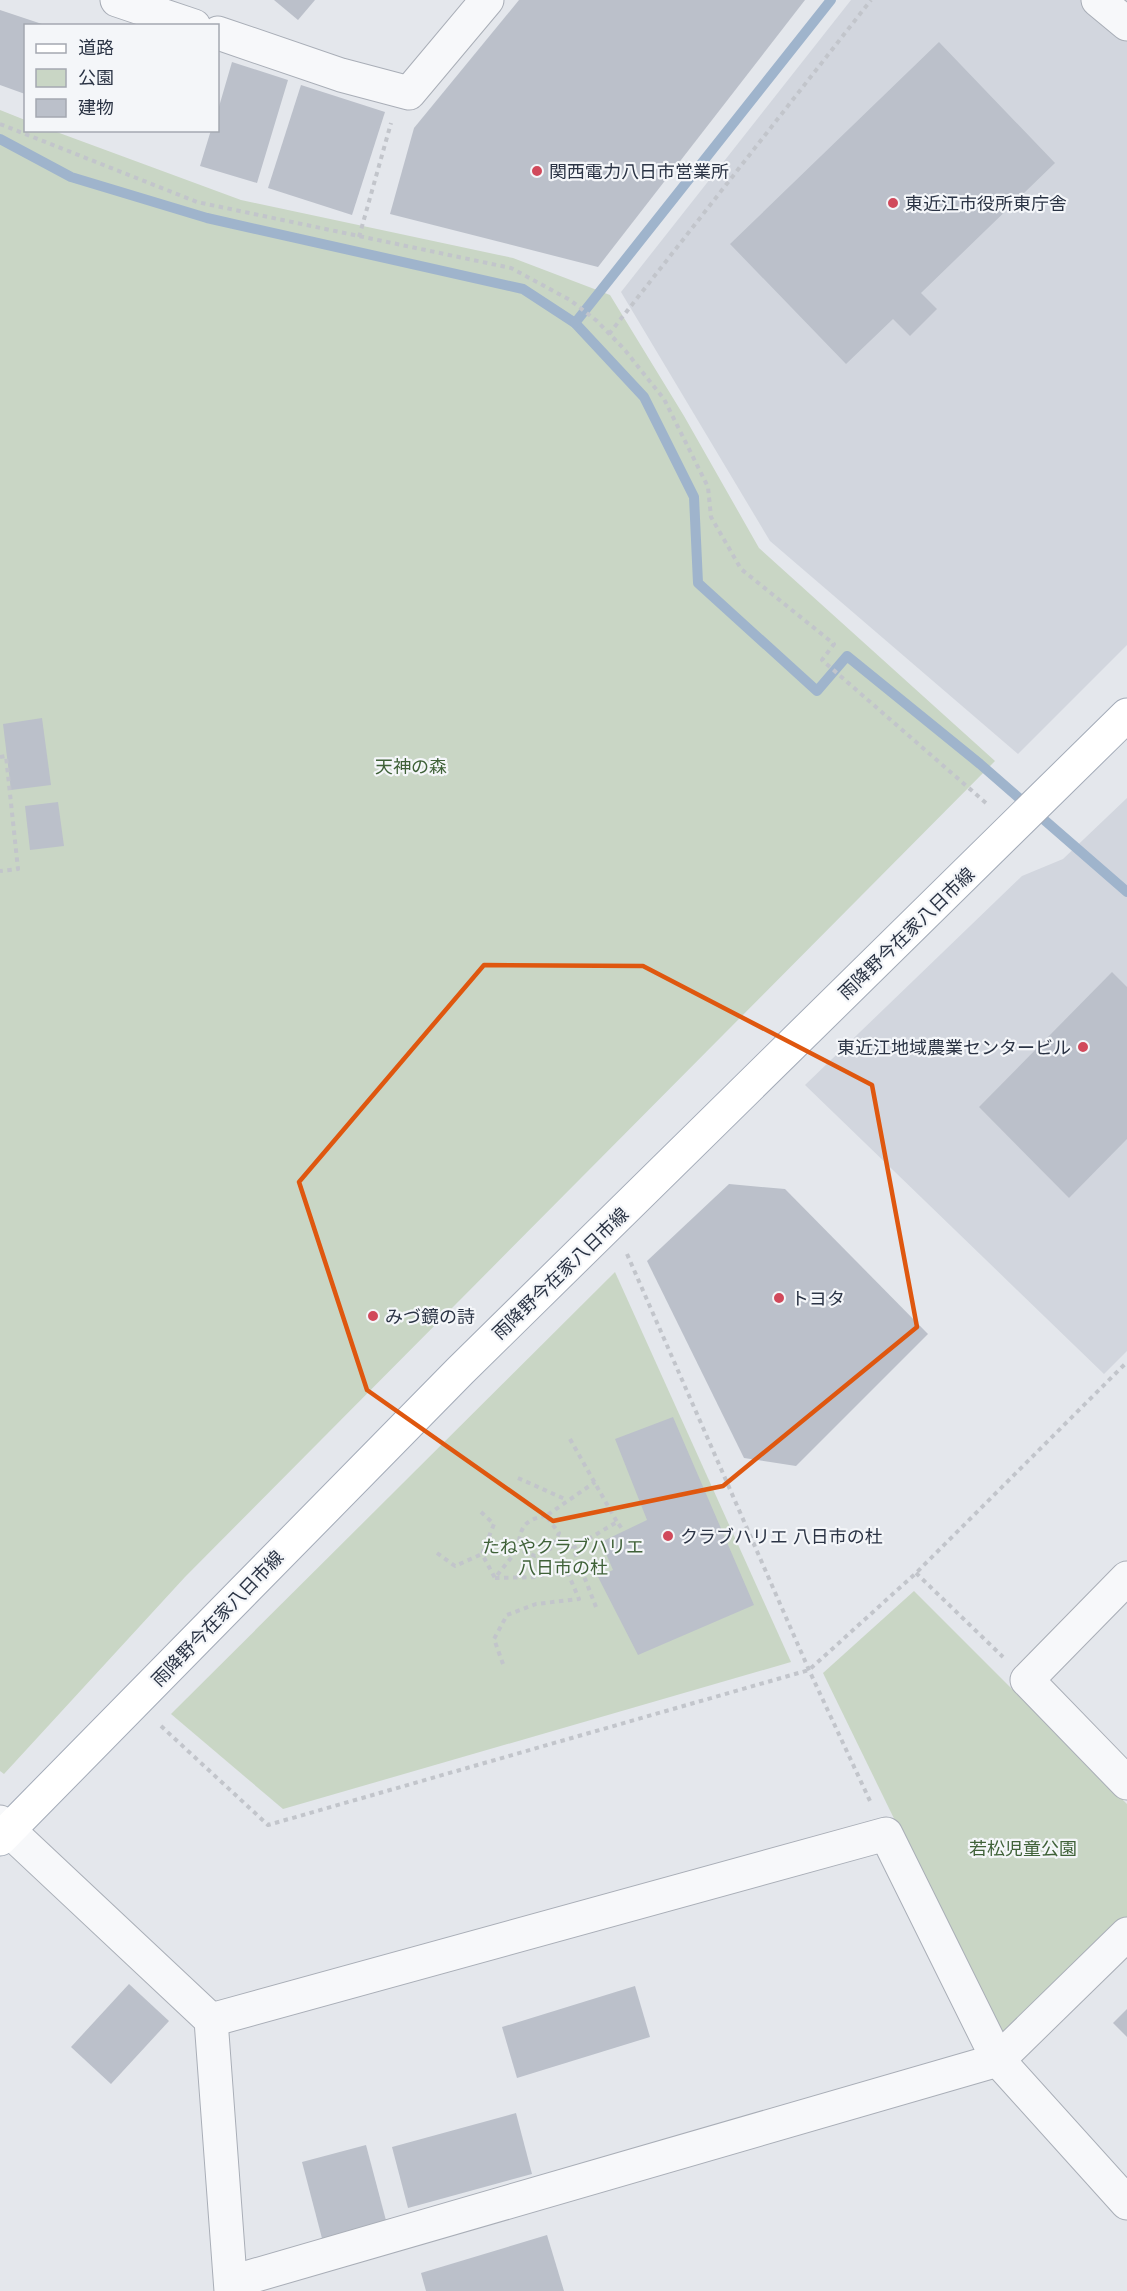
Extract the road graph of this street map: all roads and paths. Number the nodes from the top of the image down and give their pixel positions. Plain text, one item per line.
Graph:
1 (117, 0) edge
2 (487, 0) edge
3 (871, 0) edge
4 (1098, 0) edge
5 (155, 6) edge
6 (190, 24) edge
7 (1127, 24) edge
8 (219, 33) edge
9 (400, 91) junction
10 (0, 124) edge
11 (359, 237) junction
12 (609, 334) junction
13 (1127, 715) edge
14 (0, 757) edge
15 (988, 805) dead end
16 (0, 872) edge
17 (623, 1244) dead end
18 (1127, 1362) edge
19 (570, 1439) dead end
20 (518, 1478) dead end
21 (595, 1482) junction
22 (567, 1500) junction
23 (481, 1512) dead end
24 (546, 1516) junction
25 (616, 1522) junction
26 (623, 1530) dead end
27 (518, 1550) junction
28 (437, 1553) dead end
29 (482, 1554) junction
30 (916, 1573) junction
31 (495, 1578) junction
32 (1127, 1578) edge
33 (596, 1607) dead end
34 (503, 1664) dead end
35 (809, 1670) junction
36 (1027, 1680) junction
37 (154, 1719) dead end
38 (1127, 1783) edge
39 (3, 1830) edge
40 (886, 1834) junction
41 (1127, 1934) edge
42 (211, 2020) junction
43 (998, 2060) junction
44 (1127, 2203) edge
45 (232, 2287) edge

1 - 5 street
2 - 9 street
3 - 12 path
4 - 7 street
5 - 6 street
8 - 9 street
9 - 11 path
10 - 11 path
11 - 12 path
12 - 15 path
13 - 39 main road, 雨降野今在家八日市線
14 - 16 path
17 - 35 path
18 - 30 path
19 - 21 path
20 - 22 path
21 - 22 path
21 - 25 path
22 - 24 path
23 - 29 path
24 - 27 path
24 - 27 path
25 - 26 path
25 - 33 path
27 - 31 path
28 - 29 path
29 - 31 path
30 - 35 path
30 - 36 path
31 - 34 path
32 - 36 street
35 - 37 path
35 - 40 path
36 - 38 street
39 - 42 street
40 - 42 street
40 - 43 street
41 - 43 street
42 - 45 street
43 - 44 street
43 - 45 street

